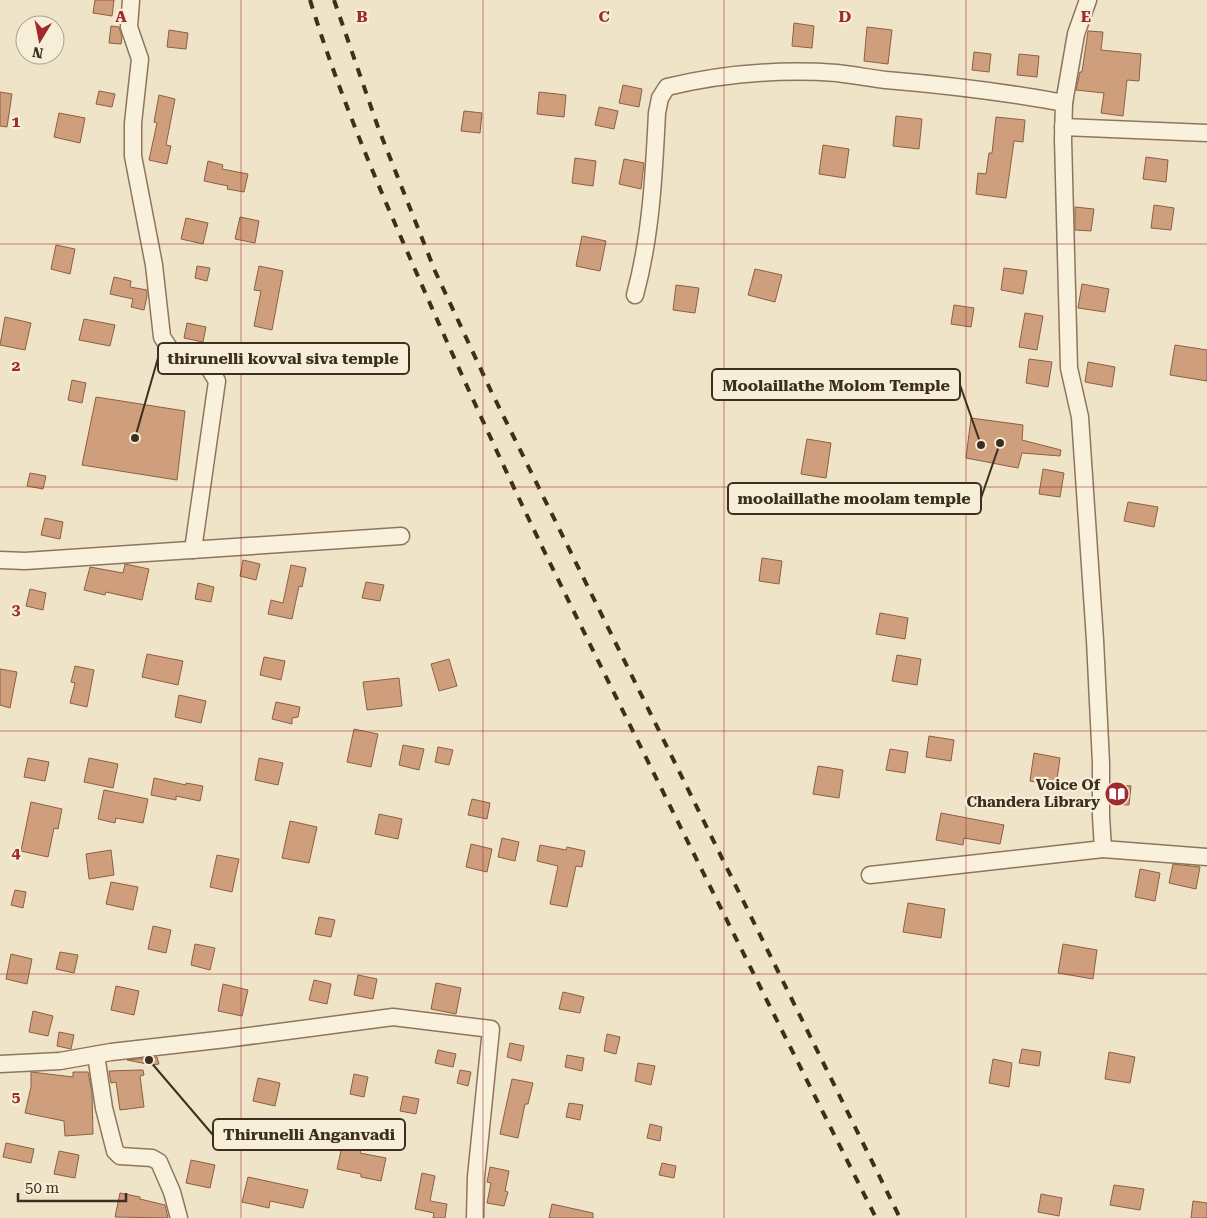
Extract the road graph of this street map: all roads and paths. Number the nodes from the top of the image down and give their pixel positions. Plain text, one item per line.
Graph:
1 (131, 0) edge
2 (1088, 0) edge
3 (1064, 103) junction
4 (1064, 127) junction
5 (1207, 133) edge
6 (634, 295) dead end
7 (400, 536) dead end
8 (193, 550) junction
9 (0, 560) edge
10 (1103, 849) junction
11 (1207, 857) edge
12 (870, 875) dead end
13 (96, 1054) junction
14 (0, 1064) edge
15 (179, 1218) edge
16 (475, 1218) edge

1 - 8 street
2 - 3 street
3 - 4 street
3 - 6 street
4 - 5 street
4 - 10 street
7 - 8 street
8 - 9 street
10 - 11 street
10 - 12 street
13 - 14 street
13 - 15 street
13 - 16 street

